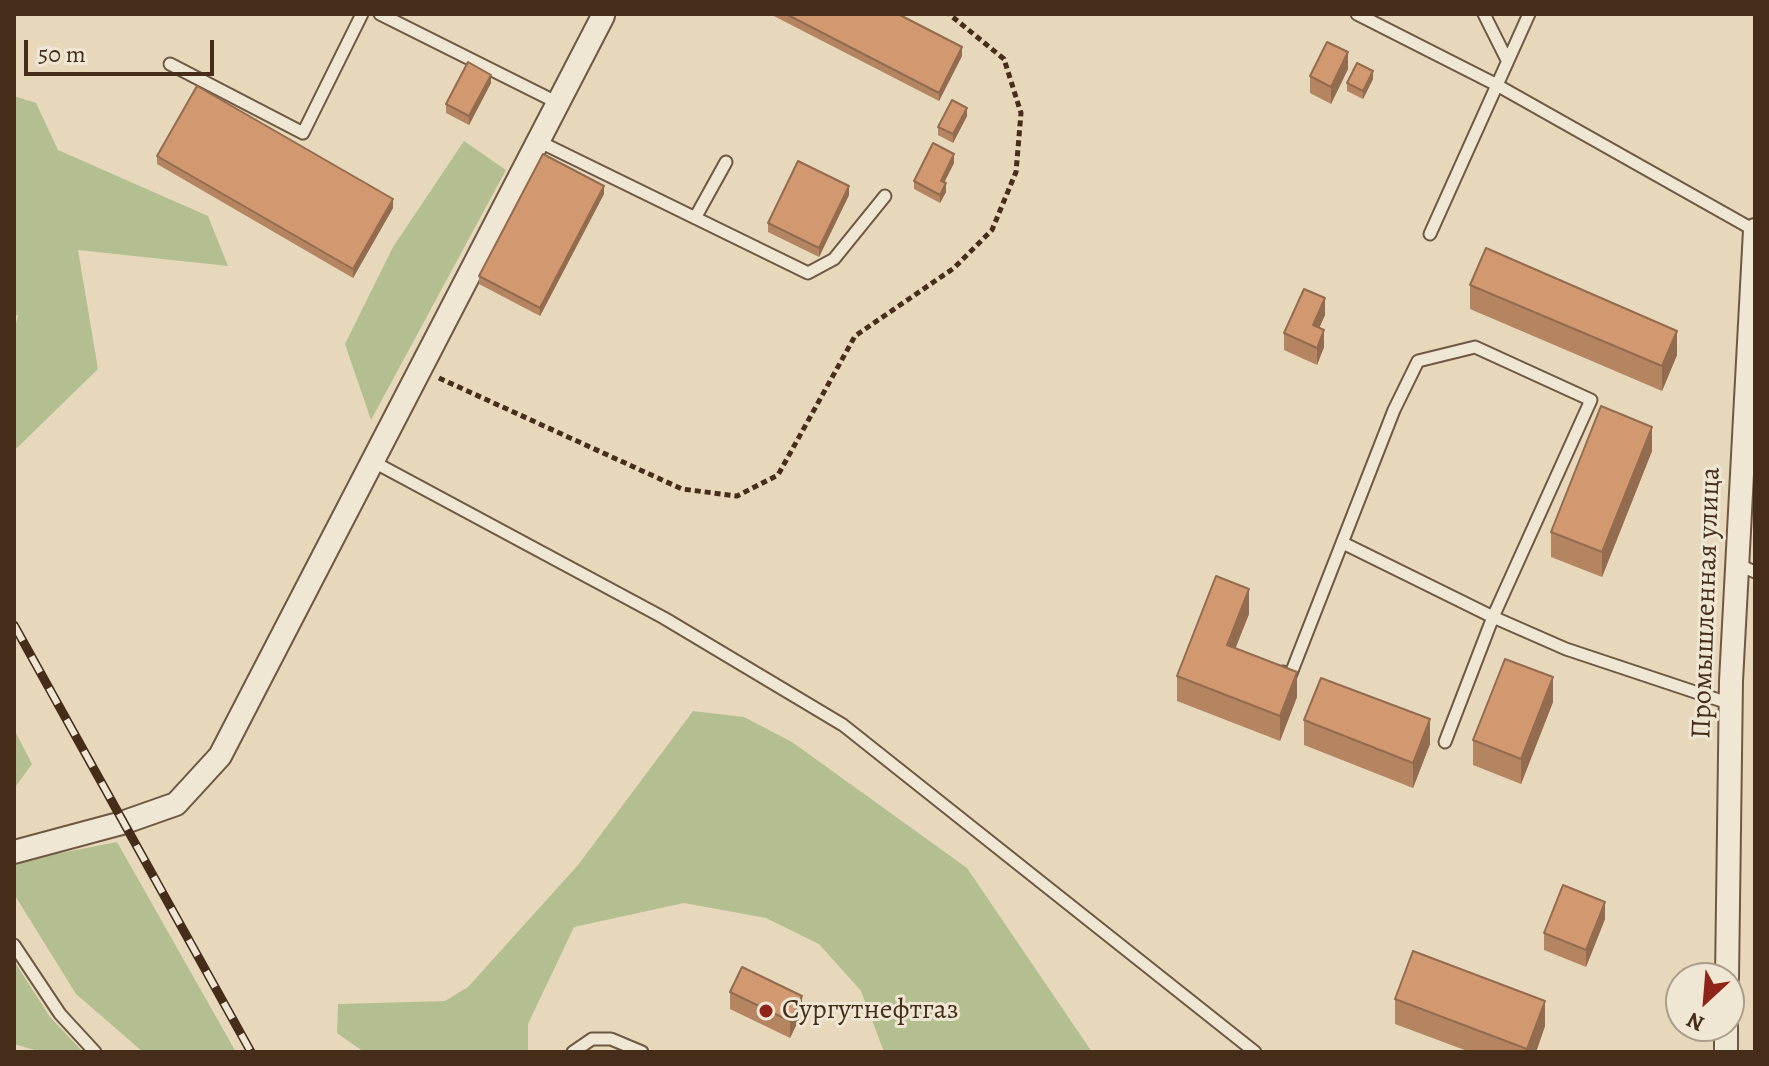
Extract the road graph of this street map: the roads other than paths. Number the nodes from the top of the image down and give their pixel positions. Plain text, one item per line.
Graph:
1 (362, 14) edge
2 (380, 14) edge
3 (1357, 14) edge
4 (1484, 14) edge
5 (1529, 14) edge
6 (603, 16) dead end
7 (1507, 60) junction
8 (170, 64) dead end
9 (1495, 84) junction
10 (558, 103) junction
11 (538, 141) junction
12 (726, 162) dead end
13 (885, 196) dead end
14 (695, 218) junction
15 (1755, 230) edge
16 (1430, 234) dead end
17 (372, 461) junction
18 (1343, 543) junction
19 (1746, 568) edge
20 (1493, 617) junction
21 (1265, 663) edge
22 (1731, 704) junction
23 (1445, 742) dead end
24 (14, 852) edge
25 (14, 945) edge
26 (1727, 962) edge
27 (95, 1052) edge
28 (573, 1052) edge
29 (642, 1052) edge
30 (1255, 1052) edge

1 - 8 lane
2 - 10 lane
3 - 9 lane
4 - 7 lane
5 - 7 lane
6 - 10 street
7 - 9 lane
9 - 15 lane
9 - 16 lane
10 - 11 street
11 - 14 lane
11 - 17 street
12 - 14 lane
13 - 14 lane
15 - 19 street, Промышленная улица
17 - 24 street
17 - 30 lane
18 - 20 lane
18 - 20 lane
18 - 21 lane
19 - 22 street, Промышленная улица
20 - 22 lane
20 - 23 lane
22 - 26 street, Промышленная улица
25 - 27 lane
28 - 29 lane

